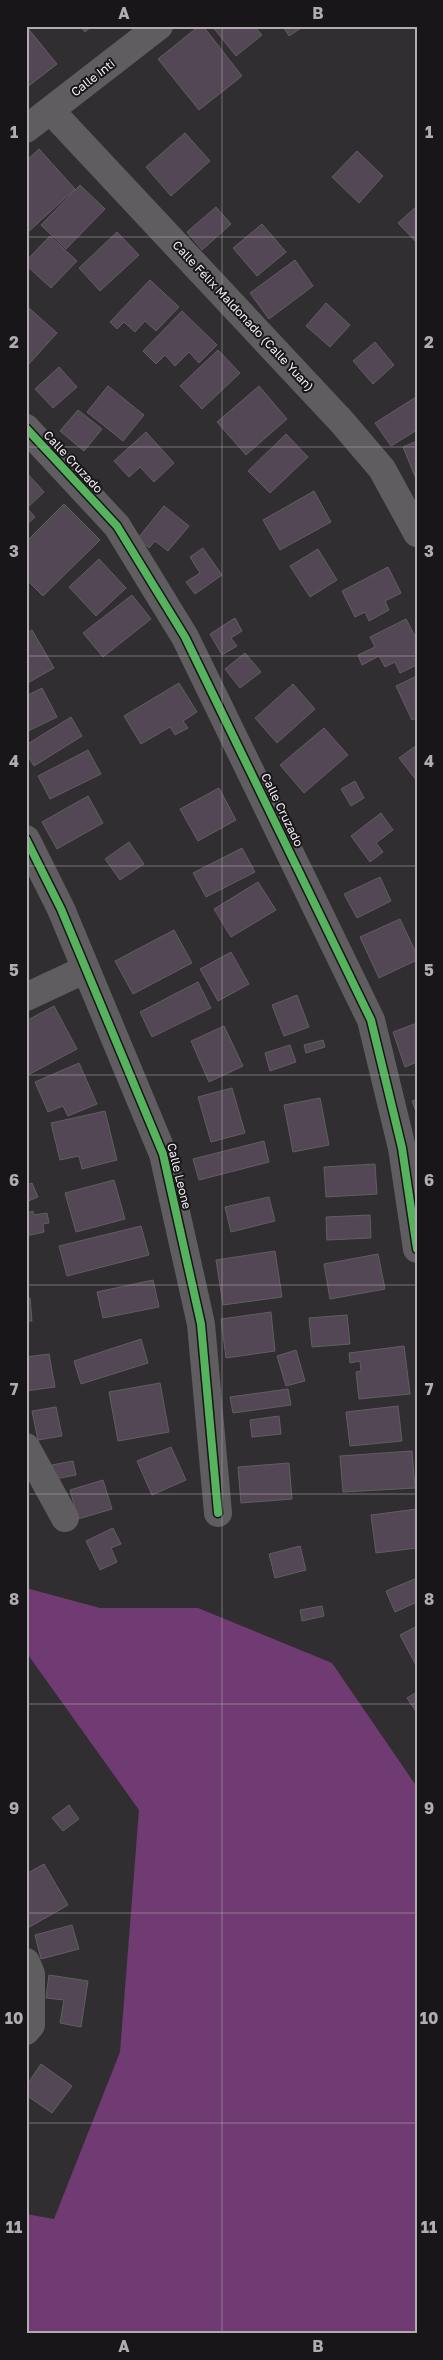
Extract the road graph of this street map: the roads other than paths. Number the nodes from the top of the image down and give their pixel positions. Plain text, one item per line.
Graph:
1 (159, 26) edge
2 (51, 111) junction
3 (26, 129) edge
4 (26, 428) edge
5 (417, 533) edge
6 (26, 839) edge
7 (86, 969) junction
8 (26, 997) edge
9 (417, 1249) edge
10 (26, 1447) edge
11 (218, 1513) dead end
12 (65, 1518) dead end
13 (26, 1962) edge
14 (26, 2031) edge

1 - 2 street, Calle Inti
2 - 3 street, Calle Inti
2 - 5 street, Calle Félix Maldonado (Calle Yuan)
4 - 9 street, Calle Cruzado
6 - 7 street, Calle Leone
7 - 8 street
7 - 11 street, Calle Leone
10 - 12 street
13 - 14 street

